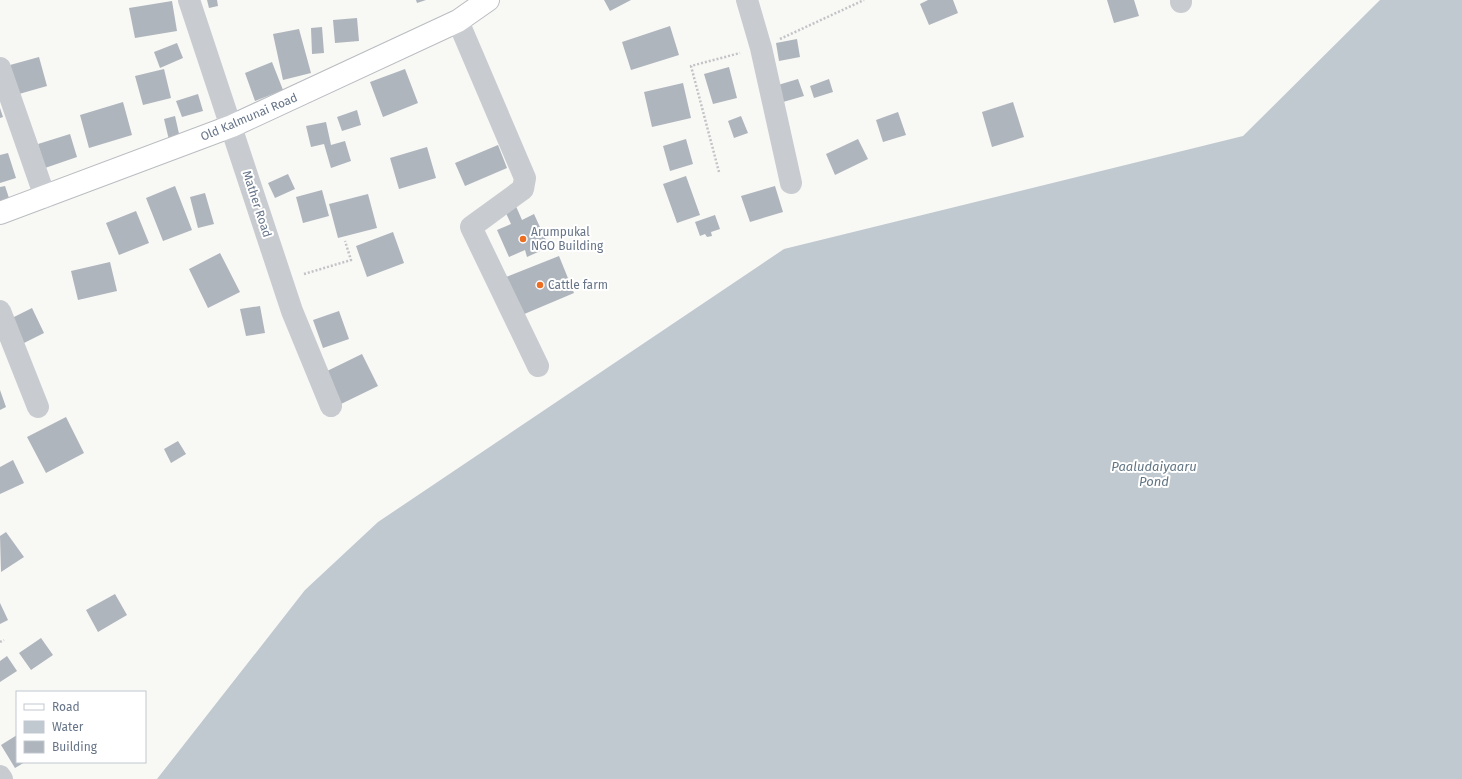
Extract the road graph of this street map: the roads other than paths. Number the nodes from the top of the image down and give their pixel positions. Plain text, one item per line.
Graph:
1 (189, 0) edge
2 (488, 0) edge
3 (747, 0) edge
4 (458, 21) junction
5 (0, 68) edge
6 (232, 126) junction
7 (791, 182) dead end
8 (45, 197) junction
9 (0, 213) edge
10 (0, 312) edge
11 (538, 366) dead end
12 (331, 406) dead end
13 (38, 407) dead end
14 (0, 776) edge
15 (2, 779) edge

1 - 6 street, Mather Road
2 - 4 main road, Old Kalmunai Road
3 - 7 street
4 - 6 main road, Old Kalmunai Road
4 - 11 street
5 - 8 street
6 - 8 main road, Old Kalmunai Road
6 - 12 street, Mather Road
8 - 9 main road, Old Kalmunai Road
10 - 13 street
14 - 15 street

